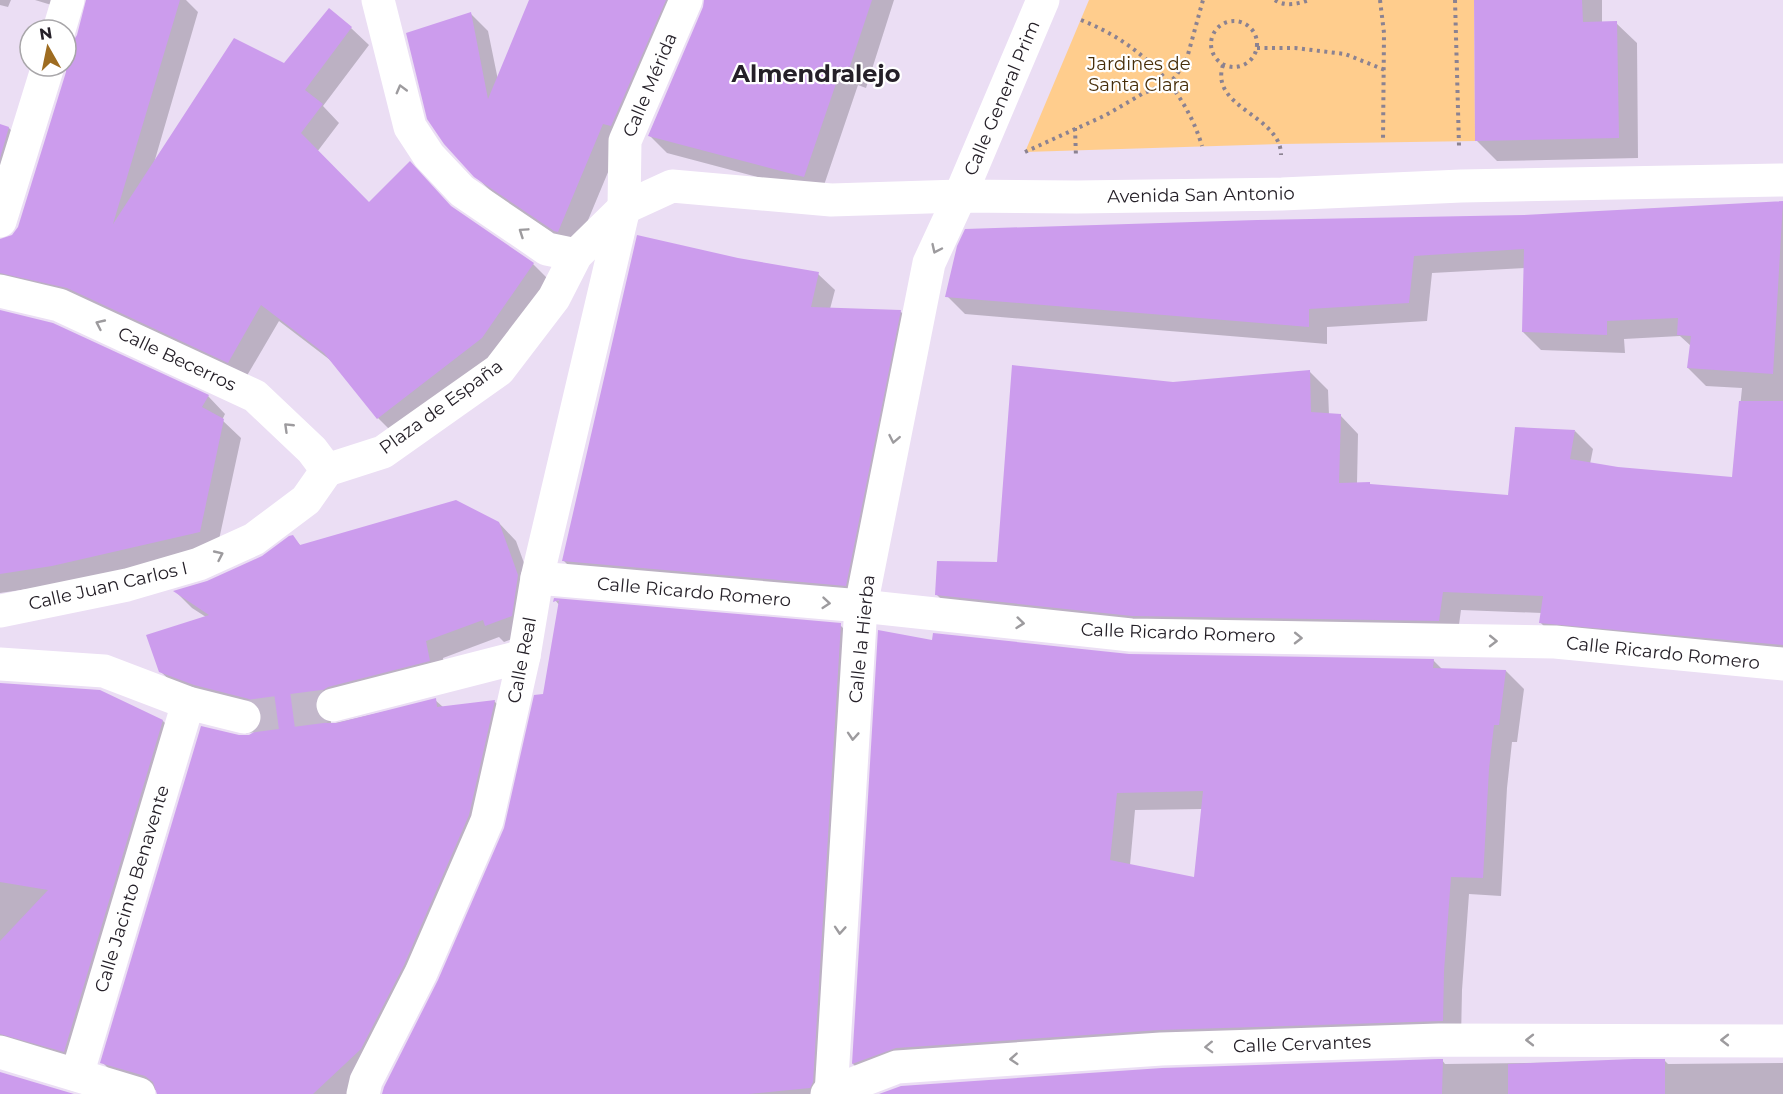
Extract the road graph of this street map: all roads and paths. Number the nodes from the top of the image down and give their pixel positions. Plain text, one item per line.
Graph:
1 (68, 0) edge
2 (378, 0) edge
3 (686, 0) edge
4 (1043, 0) edge
5 (1203, 0) edge
6 (1275, 0) edge
7 (1309, 0) edge
8 (1380, 0) edge
9 (1455, 0) edge
10 (63, 18) edge
11 (1082, 20) dead end
12 (1257, 48) junction
13 (1223, 65) junction
14 (1384, 70) junction
15 (44, 78) edge
16 (1170, 82) junction
17 (1383, 142) dead end
18 (1202, 146) dead end
19 (1025, 152) dead end
20 (1783, 180) edge
21 (1461, 186) junction
22 (1282, 194) junction
23 (960, 196) junction
24 (624, 208) junction
25 (0, 221) edge
26 (576, 255) junction
27 (0, 291) edge
28 (327, 470) junction
29 (537, 578) junction
30 (861, 606) junction
31 (0, 611) edge
32 (524, 656) junction
33 (0, 664) edge
34 (1783, 664) edge
35 (188, 703) junction
36 (333, 705) tunnel mouth
37 (244, 717) tunnel mouth
38 (1783, 1041) edge
39 (0, 1052) edge
40 (77, 1075) junction
41 (139, 1094) edge
42 (363, 1094) edge
43 (829, 1094) edge

1 - 10 street
26 -> 2 street
3 - 24 street, Calle Mérida
4 - 23 street, Calle General Prim
5 - 16 path
6 - 7 path
8 - 14 path
9 - 21 path
11 - 16 path
12 - 13 path
12 - 13 path
12 - 14 path
13 - 22 path
14 - 17 path
15 - 25 street
16 - 18 path
16 - 19 path
20 - 21 street, Avenida San Antonio
21 - 22 street, Avenida San Antonio
22 - 23 street, Avenida San Antonio
23 - 24 street, Avenida San Antonio
23 -> 30 street, Calle la Hierba
24 - 26 street, Plaza de España
24 - 29 street, Calle Real
26 - 28 street, Plaza de España
28 -> 27 street, Calle Becerros
31 -> 28 street, Calle Juan Carlos I
29 -> 30 street, Calle Ricardo Romero
29 - 32 street, Calle Real
30 -> 34 street, Calle Ricardo Romero
30 -> 43 street, Calle la Hierba
32 - 36 street
32 - 42 street, Calle Real
33 - 35 street
35 - 37 street
35 - 40 street, Calle Jacinto Benavente
38 -> 43 street, Calle Cervantes
39 - 40 street
40 - 41 street

